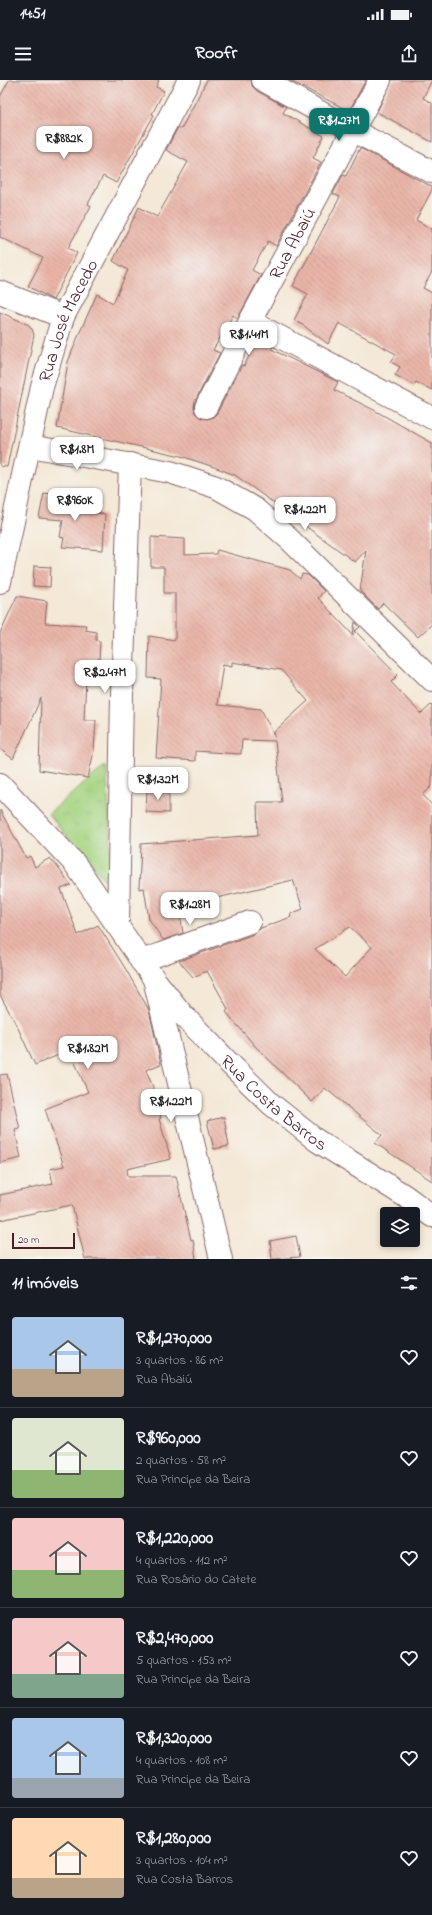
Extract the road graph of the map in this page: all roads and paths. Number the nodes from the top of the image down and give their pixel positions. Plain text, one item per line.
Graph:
1 (189, 80) edge
2 (263, 80) edge
3 (380, 80) edge
4 (352, 130) junction
5 (432, 172) edge
6 (0, 292) edge
7 (63, 317) junction
8 (250, 321) junction
9 (206, 407) dead end
10 (432, 418) edge
11 (30, 446) junction
12 (130, 464) junction
13 (0, 582) edge
14 (432, 680) edge
15 (0, 784) edge
16 (250, 922) dead end
17 (118, 925) junction
18 (141, 961) junction
19 (154, 979) junction
20 (432, 1216) edge
21 (221, 1259) edge

1 - 7 street, Rua José Macedo
2 - 4 street
3 - 4 street, Rua Abaiú
4 - 5 street
4 - 8 street, Rua Abaiú
6 - 7 street
7 - 11 street, Rua José Macedo
8 - 9 street, Rua Abaiú
8 - 10 street
11 - 12 street
11 - 13 street, Rua José Macedo
12 - 14 street
12 - 17 street
15 - 17 street, Rua Costa Barros
16 - 18 street
17 - 18 street, Rua Costa Barros
18 - 19 street, Rua Costa Barros
19 - 20 street, Rua Costa Barros
19 - 21 street

